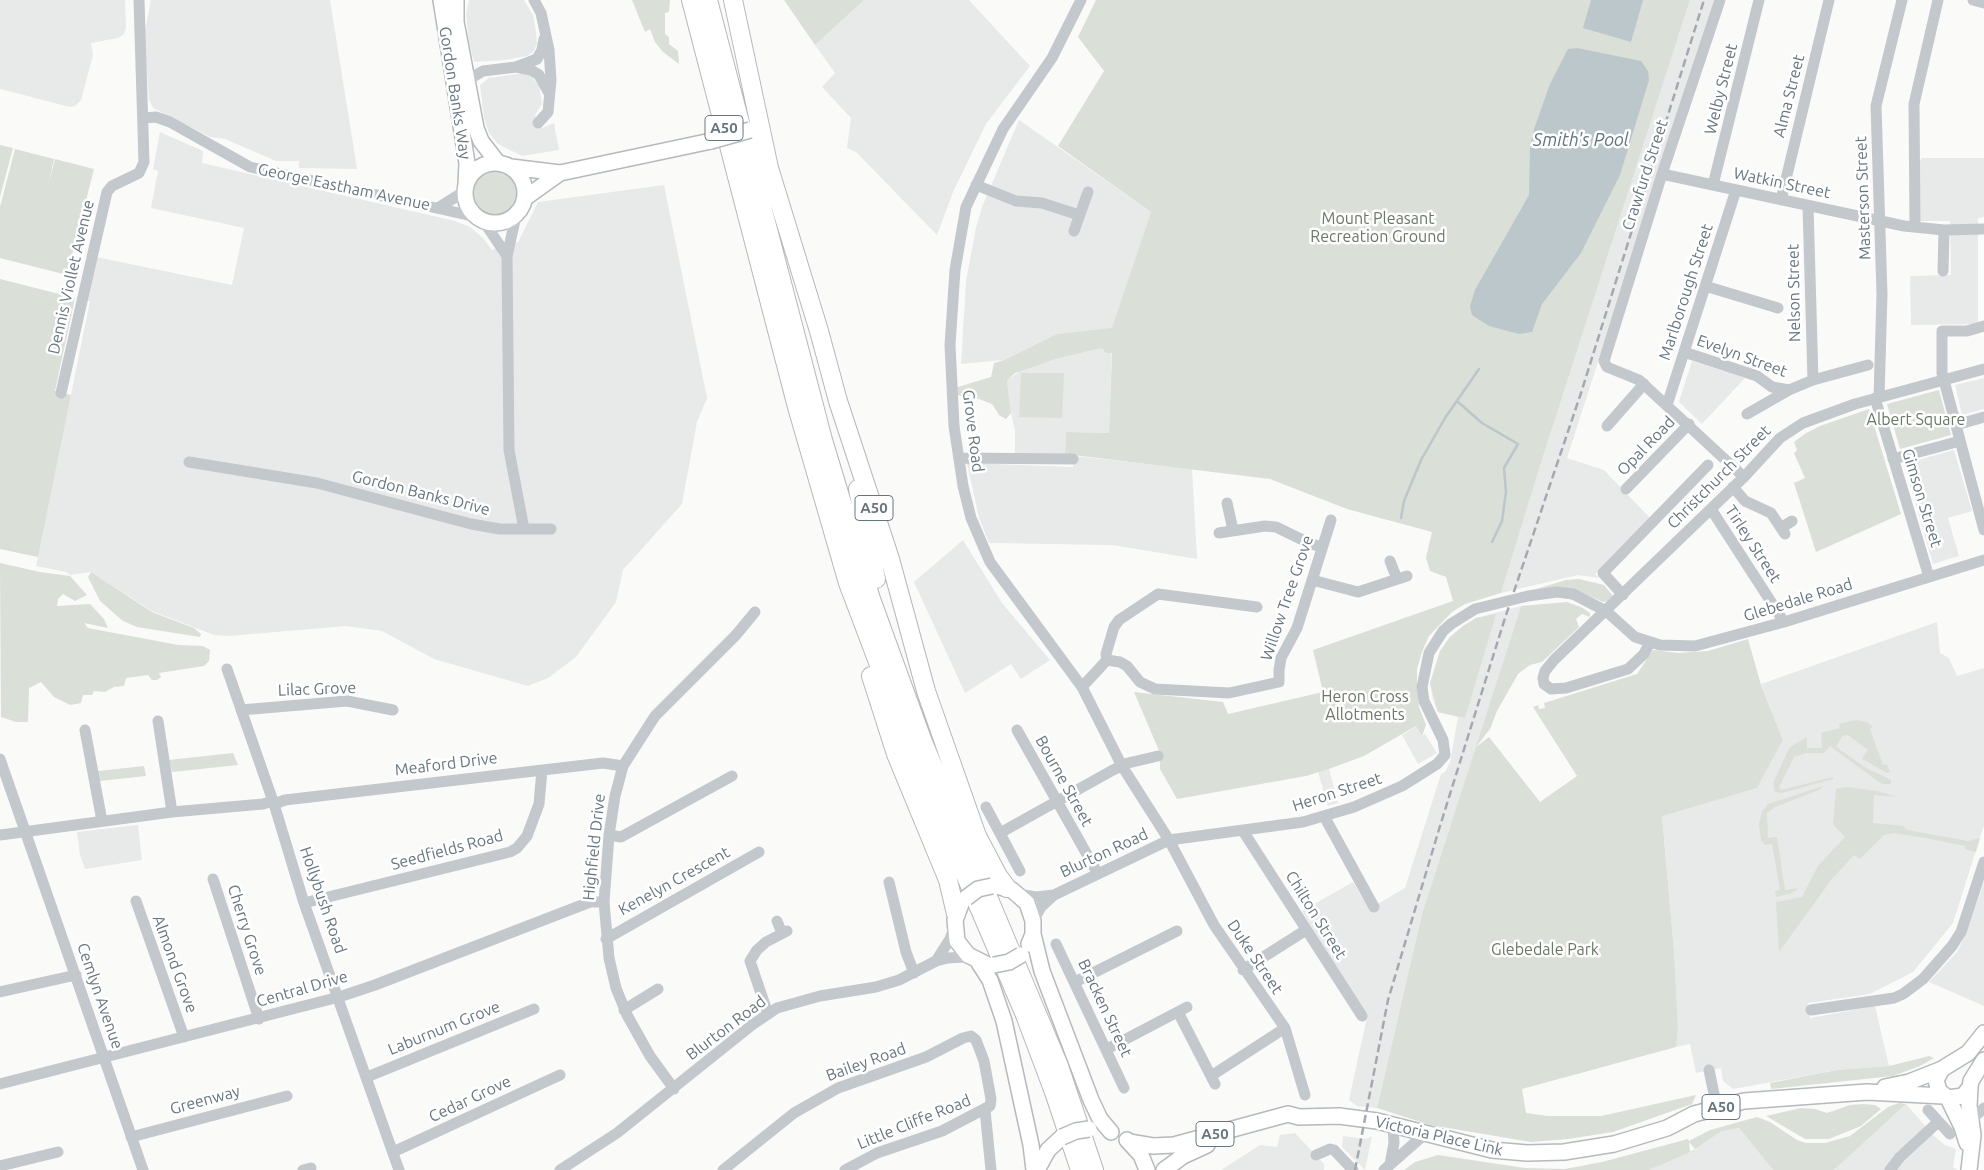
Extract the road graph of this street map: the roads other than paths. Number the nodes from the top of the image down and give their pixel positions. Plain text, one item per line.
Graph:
1 (441, 0) edge
2 (456, 0) edge
3 (534, 0) edge
4 (685, 0) edge
5 (691, 0) edge
6 (708, 0) edge
7 (733, 0) edge
8 (1081, 0) edge
9 (1720, 0) edge
10 (1759, 0) edge
11 (1829, 0) edge
12 (1902, 0) edge
13 (1938, 0) edge
14 (1974, 0) edge
15 (141, 3) edge
16 (1984, 3) edge
17 (545, 35) junction
18 (702, 43) junction
19 (516, 67) junction
20 (466, 81) junction
21 (550, 93) junction
22 (143, 118) junction
23 (538, 122) dead end
24 (754, 126) junction
25 (504, 165) junction
26 (560, 173) junction
27 (1662, 174) junction
28 (976, 185) junction
29 (1713, 185) junction
30 (465, 188) junction
31 (1736, 190) junction
32 (1088, 192) dead end
33 (525, 198) junction
34 (1781, 200) junction
35 (1808, 206) junction
36 (438, 208) junction
37 (1079, 215) junction
38 (516, 216) junction
39 (480, 220) junction
40 (1880, 221) junction
41 (1914, 228) junction
42 (1984, 229) edge
43 (1944, 230) junction
44 (1074, 231) dead end
45 (507, 256) junction
46 (1943, 271) dead end
47 (1705, 286) junction
48 (1778, 308) dead end
49 (1984, 326) edge
50 (1684, 352) junction
51 (1868, 366) dead end
52 (1984, 369) edge
53 (1813, 380) junction
54 (1944, 380) junction
55 (1644, 384) junction
56 (1789, 390) junction
57 (61, 393) dead end
58 (1877, 398) junction
59 (838, 401) junction
60 (1667, 405) junction
61 (1747, 414) dead end
62 (1984, 417) edge
63 (1689, 424) junction
64 (1956, 425) junction
65 (1607, 426) dead end
66 (1960, 441) junction
67 (959, 458) junction
68 (1073, 459) dead end
69 (1893, 459) junction
70 (189, 462) dead end
71 (1705, 471) dead end
72 (1744, 477) junction
73 (1733, 487) junction
74 (1626, 489) dead end
75 (1227, 503) dead end
76 (1710, 510) junction
77 (1331, 520) dead end
78 (1792, 521) dead end
79 (524, 529) junction
80 (551, 529) dead end
81 (1233, 530) junction
82 (1984, 530) edge
83 (1219, 533) dead end
84 (1321, 547) junction
85 (1984, 560) edge
86 (1390, 561) dead end
87 (1929, 577) junction
88 (1312, 580) junction
89 (848, 584) junction
90 (1623, 595) junction
91 (1257, 607) dead end
92 (1606, 611) junction
93 (755, 612) dead end
94 (1580, 618) dead end
95 (1784, 622) junction
96 (1593, 623) junction
97 (1650, 642) junction
98 (1107, 660) junction
99 (227, 669) dead end
100 (1280, 682) junction
101 (1082, 688) junction
102 (1282, 694) dead end
103 (242, 710) junction
104 (393, 710) dead end
105 (158, 720) dead end
106 (85, 730) dead end
107 (1017, 730) dead end
108 (923, 742) junction
109 (1445, 755) joint
110 (1158, 756) dead end
111 (0, 759) edge
112 (623, 766) junction
113 (1118, 768) junction
114 (542, 770) junction
115 (732, 776) dead end
116 (273, 802) junction
117 (1057, 802) junction
118 (986, 806) dead end
119 (172, 812) junction
120 (1324, 816) junction
121 (102, 821) junction
122 (1243, 830) junction
123 (26, 832) junction
124 (1000, 833) junction
125 (0, 835) edge
126 (609, 835) junction
127 (1169, 840) junction
128 (759, 852) dead end
129 (1984, 862) edge
130 (1020, 871) dead end
131 (1098, 874) junction
132 (213, 880) dead end
133 (889, 882) dead end
134 (1005, 889) junction
135 (1054, 895) junction
136 (136, 901) dead end
137 (604, 902) junction
138 (304, 903) junction
139 (1374, 906) dead end
140 (955, 920) junction
141 (777, 921) dead end
142 (1033, 927) junction
143 (1306, 930) junction
144 (1177, 931) dead end
145 (606, 939) junction
146 (1056, 944) dead end
147 (936, 961) junction
148 (976, 961) junction
149 (1243, 970) junction
150 (914, 973) junction
151 (76, 975) junction
152 (1075, 982) junction
153 (658, 989) dead end
154 (0, 992) edge
155 (339, 996) junction
156 (534, 1009) dead end
157 (624, 1010) junction
158 (1811, 1010) dead end
159 (768, 1014) junction
160 (1362, 1016) dead end
161 (259, 1018) junction
162 (1285, 1028) junction
163 (1984, 1033) edge
164 (184, 1037) junction
165 (1107, 1048) junction
166 (105, 1058) junction
167 (1984, 1060) edge
168 (1947, 1067) junction
169 (1710, 1070) dead end
170 (985, 1071) joint
171 (560, 1075) dead end
172 (367, 1077) junction
173 (0, 1084) edge
174 (1971, 1084) junction
175 (1124, 1088) dead end
176 (674, 1089) junction
177 (1867, 1092) junction
178 (1305, 1095) dead end
179 (287, 1096) dead end
180 (1946, 1097) junction
181 (1779, 1100) junction
182 (1717, 1108) junction
183 (1984, 1108) edge
184 (985, 1110) junction
185 (1928, 1110) dead end
186 (1299, 1117) junction
187 (1971, 1120) junction
188 (1938, 1122) junction
189 (1393, 1126) junction
190 (1666, 1128) junction
191 (1111, 1132) junction
192 (1425, 1134) junction
193 (1950, 1134) dead end
194 (131, 1136) junction
195 (1130, 1142) junction
196 (58, 1152) dead end
197 (393, 1152) junction
198 (1316, 1155) dead end
199 (0, 1166) edge
200 (1970, 1166) edge
201 (1387, 1167) edge
202 (143, 1170) edge
203 (399, 1170) edge
204 (560, 1170) edge
205 (723, 1170) edge
206 (844, 1170) edge
207 (991, 1170) edge
208 (1036, 1170) edge
209 (1080, 1170) edge
210 (1094, 1170) edge
211 (1147, 1170) edge
212 (1164, 1170) edge
213 (1353, 1170) edge
214 (1890, 1170) edge

1 - 30 main road, Gordon Banks Way
2 - 20 main road, Gordon Banks Way
3 - 17 street
4 - 18 highway
5 - 18 highway, A50
6 - 108 highway, A50
7 - 24 highway, A50
8 - 28 street, Grove Road
9 - 27 street, Crawfurd Street
10 - 29 street, Welby Street
11 - 34 street, Alma Street
12 - 40 street, Masterson Street
13 - 41 street
14 - 16 street
15 - 22 street, Dennis Viollet Avenue
17 - 19 street
17 - 21 street
18 - 89 highway, A50
19 - 20 street
19 - 21 street
20 - 25 main road, Gordon Banks Way
21 - 23 street
22 - 36 street, George Eastham Avenue
22 - 57 street, Dennis Viollet Avenue
24 - 26 main road
24 - 59 highway, A50
25 - 26 main road
25 - 30 main road
25 - 33 main road
26 - 33 main road
27 - 29 street, Watkin Street
27 - 55 street, Crawfurd Street
28 - 37 street
28 - 67 street, Grove Road
29 - 31 street, Watkin Street
30 - 36 street, George Eastham Avenue
30 - 39 main road
31 - 34 street, Watkin Street
31 - 47 street, Marlborough Street
32 - 37 street
33 - 38 main road
34 - 35 street, Watkin Street
35 - 40 street, Watkin Street
35 - 53 street, Nelson Street
36 - 39 street, George Eastham Avenue
37 - 44 street
38 - 39 main road
38 - 45 street
39 - 45 street
40 - 41 street, Watkin Street
40 - 58 street, Masterson Street
41 - 43 street, Watkin Street
42 - 43 street, Watkin Street
43 - 46 street
45 - 79 street
47 - 48 street
47 - 50 street, Marlborough Street
49 - 54 street
50 - 56 street, Evelyn Street
50 - 60 street, Marlborough Street
51 - 53 street, Evelyn Street
52 - 54 street, Christchurch Street
53 - 56 street, Evelyn Street
54 - 58 street, Christchurch Street
54 - 64 street
55 - 60 street
55 - 65 street
56 - 61 street, Evelyn Street
58 - 69 street, Gimson Street
58 - 72 street, Christchurch Street
59 - 108 highway, A50
59 - 134 highway, A50
60 - 63 street
62 - 64 street
63 - 72 street
63 - 74 street, Opal Road
64 - 66 street
66 - 69 street
66 - 82 street
67 - 68 street
67 - 101 street, Grove Road
69 - 87 street, Gimson Street
70 - 79 street, Gordon Banks Drive
71 - 90 street
72 - 73 street, Christchurch Street
73 - 76 street, Christchurch Street
73 - 78 street
75 - 81 street
76 - 90 street, Christchurch Street
76 - 95 street, Tirley Street
77 - 84 street, Willow Tree Grove
79 - 80 street, Gordon Banks Drive
81 - 83 street
81 - 84 street
84 - 88 street, Willow Tree Grove
85 - 87 street, Glebedale Road
86 - 88 street
87 - 95 street, Glebedale Road
88 - 100 street, Willow Tree Grove
89 - 140 highway, A50
89 - 209 highway, A50
90 - 92 street, Christchurch Street
91 - 98 street
92 - 96 street, Christchurch Street
92 - 97 street, Glebedale Road
92 - 109 street, Glebedale Road, bridge
93 - 112 street, Highfield Drive
94 - 96 street
95 - 97 street, Glebedale Road
96 - 97 street, Christchurch Street
98 - 100 street, Willow Tree Grove
98 - 101 street
99 - 103 street, Hollybush Road
100 - 102 street
101 - 113 street, Grove Road
103 - 104 street, Lilac Grove
103 - 116 street, Hollybush Road
105 - 119 street
106 - 121 street
107 - 117 street, Bourne Street
108 - 210 highway, A50
109 - 120 street, Heron Street
110 - 113 street
111 - 123 street, Cemlyn Avenue
112 - 114 street, Meaford Drive
112 - 126 street, Highfield Drive
113 - 117 street
113 - 127 street, Grove Road
114 - 116 street, Meaford Drive
114 - 138 street, Seedfields Road
115 - 126 street
116 - 119 street, Meaford Drive
116 - 138 street, Hollybush Road
117 - 124 street
117 - 131 street, Bourne Street
118 - 124 street
119 - 121 street, Meaford Drive
120 - 122 street, Heron Street
120 - 139 street
121 - 123 street, Meaford Drive
122 - 127 street, Heron Street
122 - 143 street, Chilton Street
123 - 125 street, Meaford Drive
123 - 151 street, Cemlyn Avenue
124 - 130 street
126 - 137 street, Highfield Drive
127 - 131 street, Blurton Road
127 - 149 street, Duke Street
128 - 145 street, Kenelyn Crescent
129 - 158 street
131 - 135 street, Blurton Road
132 - 161 street, Cherry Grove
133 - 150 street
134 - 135 street, Blurton Road
134 - 140 main road, bridge
134 - 142 main road, A50
135 - 142 street, Blurton Road
136 - 164 street, Almond Grove
137 - 145 street, Highfield Drive
137 - 155 street, Central Drive
138 - 155 street, Hollybush Road
140 - 147 street, Blurton Road
140 - 148 main road, A50
141 - 159 street
142 - 148 main road, bridge
142 - 191 main road, A50
143 - 149 street
143 - 160 street, Chilton Street
144 - 152 street
145 - 157 street, Highfield Drive
146 - 152 street, Bracken Street
147 - 148 street, Blurton Road
147 - 150 street, Blurton Road
148 - 208 main road, A50
149 - 162 street, Duke Street
150 - 159 street, Blurton Road
151 - 154 street
151 - 166 street, Cemlyn Avenue
152 - 165 street, Bracken Street
153 - 157 street
155 - 161 street, Central Drive
155 - 172 street, Hollybush Road
156 - 172 street, Laburnum Grove
157 - 176 street, Highfield Drive
159 - 176 street, Blurton Road
161 - 164 street, Central Drive
162 - 165 street
162 - 178 street, Duke Street
163 - 168 main road, A50
164 - 166 street, Central Drive
165 - 175 street, Bracken Street
166 - 173 street, Central Drive
166 - 194 street, Cemlyn Avenue
167 - 174 main road
168 - 174 main road
168 - 177 main road, Victoria Place Link / A50
168 - 180 main road
169 - 182 street
170 - 184 street, Little Cliffe Road
170 - 205 street, Bailey Road
171 - 197 street, Cedar Grove
172 - 197 street, Hollybush Road
174 - 180 main road, A50
174 - 187 main road
176 - 204 street, Blurton Road
177 - 180 main road, Victoria Place Link / A50
177 - 181 main road, Victoria Place Link / A50
179 - 194 street, Greenway
180 - 200 main road
181 - 182 main road, Victoria Place Link / A50
181 - 190 main road, Victoria Place Link / A50
182 - 190 main road, Victoria Place Link / A50
183 - 187 street
184 - 206 street, Little Cliffe Road
184 - 207 street
185 - 188 street
186 - 189 main road, Victoria Place Link / A50
186 - 195 main road, Victoria Place Link / A50
186 - 212 main road, Victoria Place Link / A50
187 - 200 main road
188 - 193 street
188 - 214 street
189 - 192 main road, Victoria Place Link / A50
189 - 201 street
190 - 192 main road, Victoria Place Link / A50
191 - 195 main road, A50
191 - 208 main road, A50, bridge
192 - 201 street
194 - 202 street, Cemlyn Avenue
195 - 211 main road, A50
196 - 199 street
197 - 203 street, Hollybush Road
198 - 213 street

